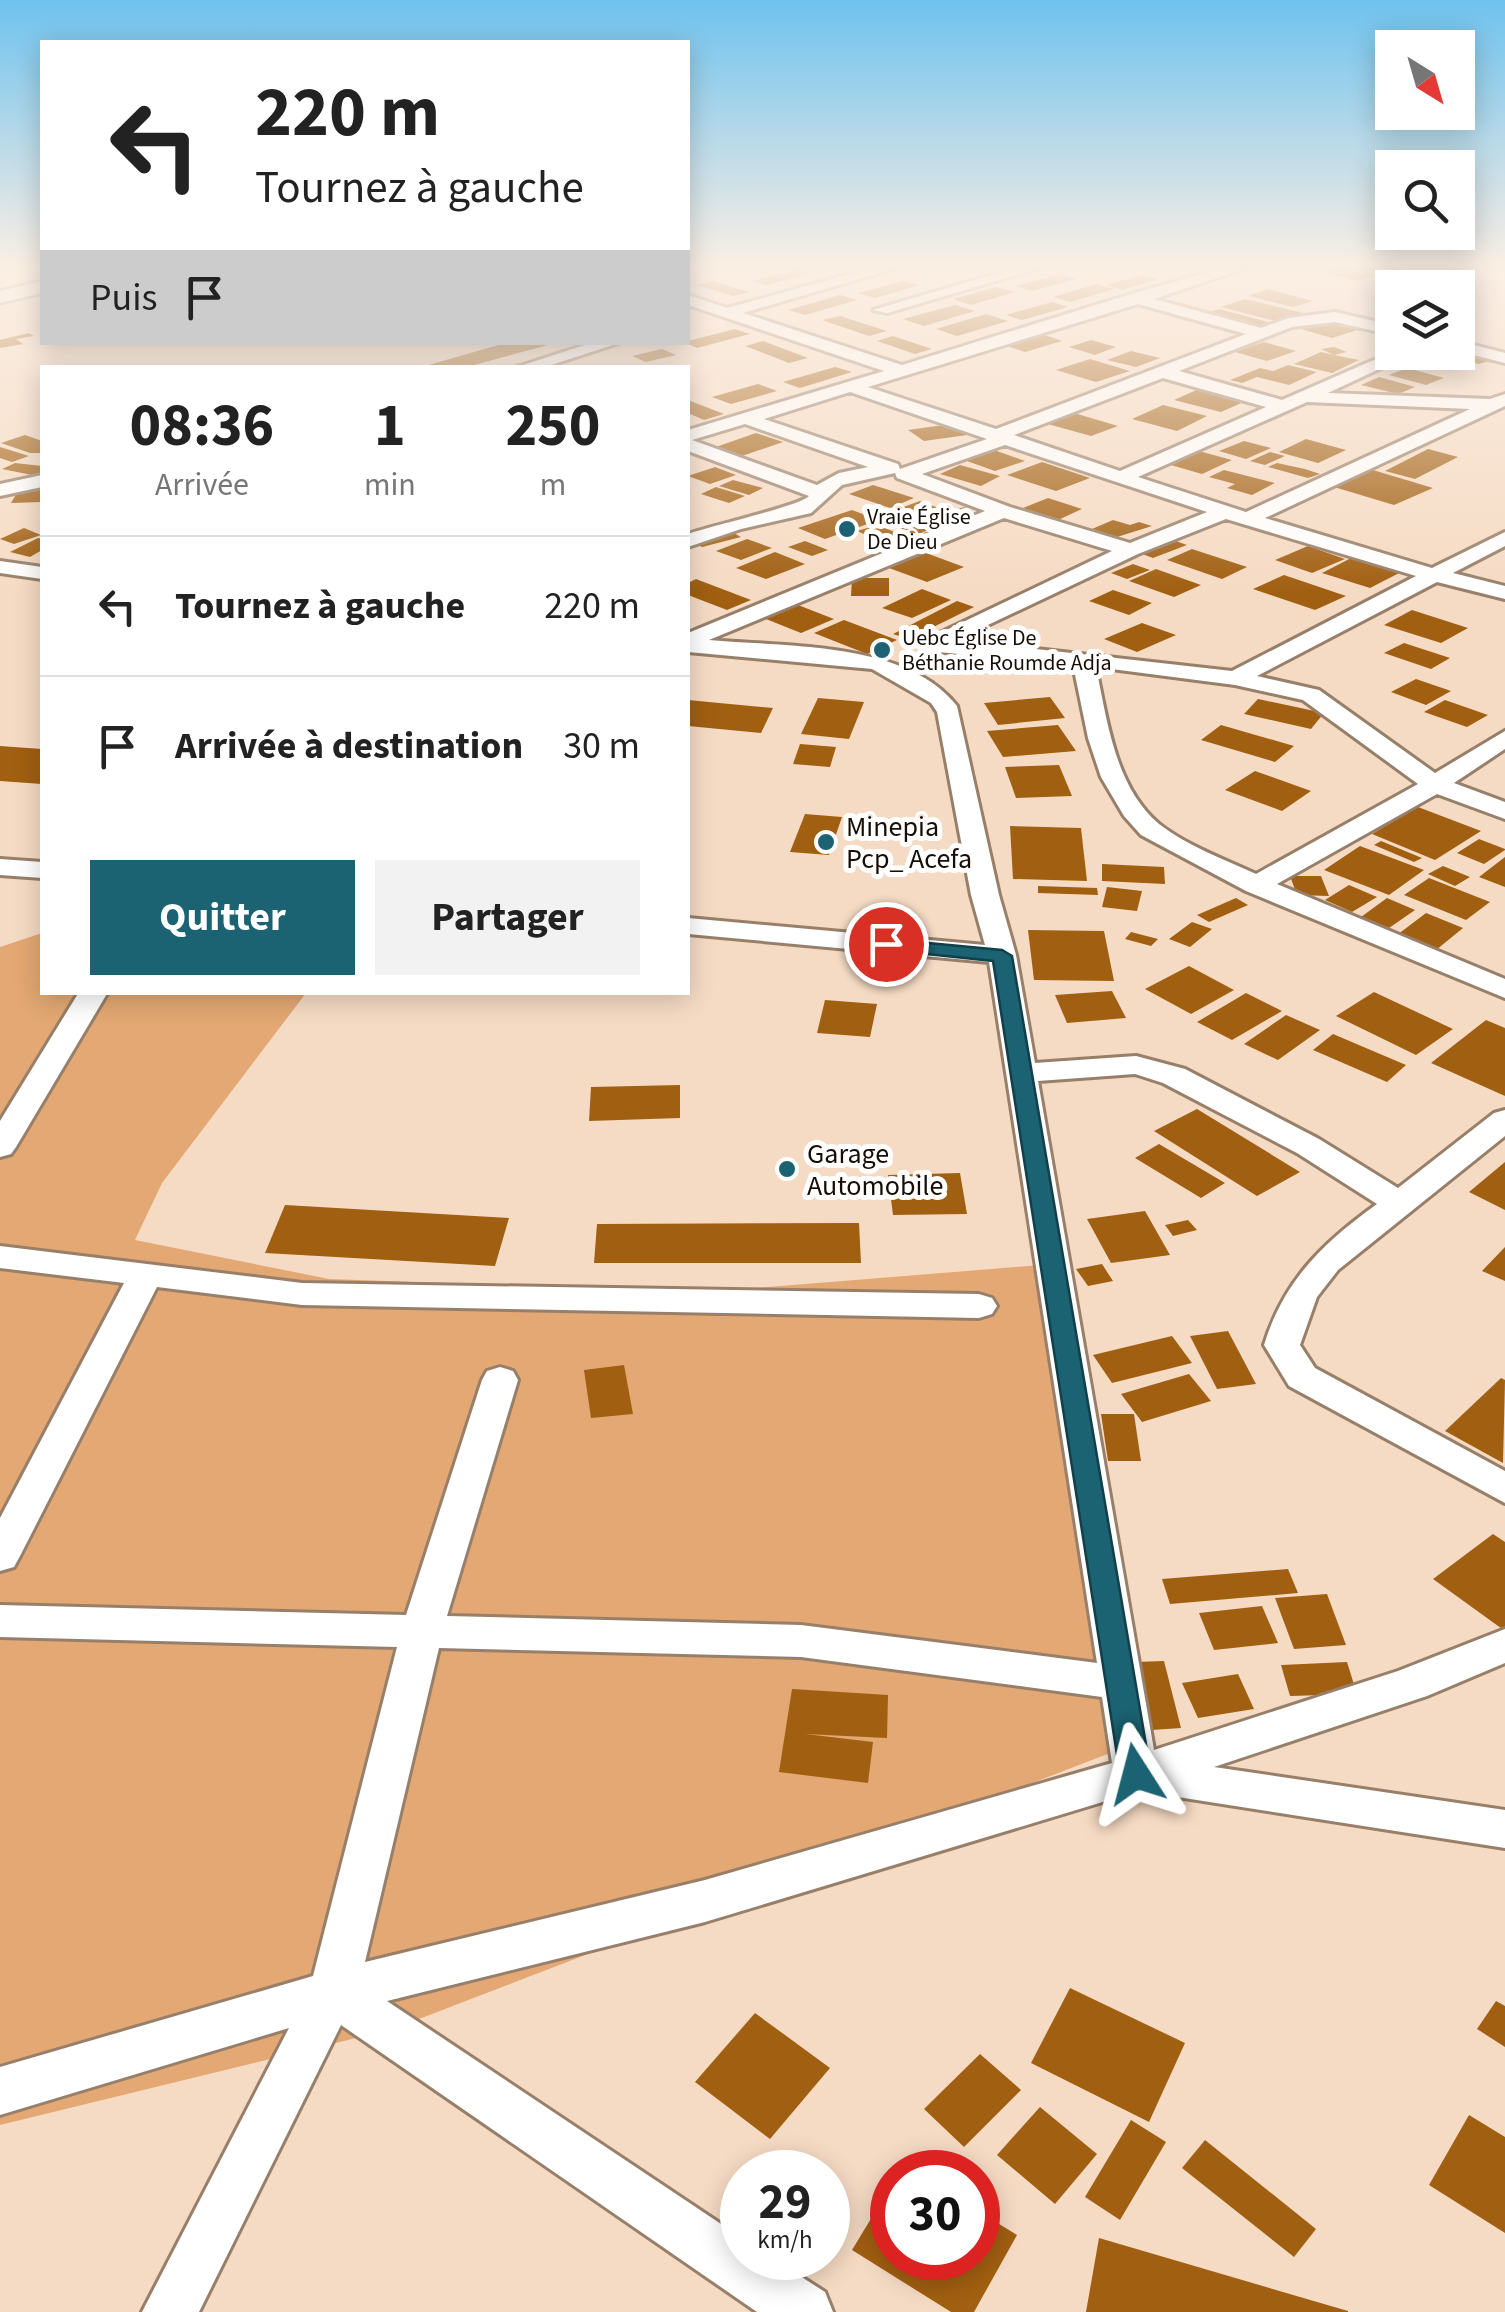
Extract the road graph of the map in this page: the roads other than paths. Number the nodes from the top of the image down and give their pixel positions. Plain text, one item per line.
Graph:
1 (880, 376) edge
2 (1152, 376) edge
3 (1179, 376) edge
4 (1353, 376) edge
5 (848, 386) junction
6 (1499, 401) edge
7 (1294, 402) junction
8 (744, 418) junction
9 (690, 435) edge
10 (1001, 437) junction
11 (690, 446) edge
12 (897, 471) junction
13 (1122, 478) junction
14 (40, 481) edge
15 (0, 490) edge
16 (817, 492) junction
17 (1003, 511) junction
18 (1228, 511) junction
19 (1250, 518) junction
20 (1505, 538) edge
21 (690, 541) edge
22 (1131, 550) junction
23 (0, 568) edge
24 (40, 574) edge
25 (1436, 576) junction
26 (1505, 593) edge
27 (690, 642) edge
28 (690, 643) edge
29 (928, 644) junction
30 (1083, 659) junction
31 (877, 662) junction
32 (1235, 678) junction
33 (1505, 738) edge
34 (1435, 785) junction
35 (1505, 811) edge
36 (0, 866) edge
37 (40, 870) edge
38 (1256, 885) junction
39 (690, 926) edge
40 (1002, 956) junction
41 (1505, 989) edge
42 (92, 995) edge
43 (1020, 1073) junction
44 (0, 1093) edge
45 (32, 1093) junction
46 (1505, 1120) edge
47 (0, 1147) edge
48 (1399, 1202) junction
49 (0, 1257) edge
50 (146, 1275) junction
51 (979, 1306) dead end
52 (500, 1380) dead end
53 (1505, 1489) edge
54 (0, 1556) edge
55 (0, 1621) edge
56 (422, 1631) junction
57 (1505, 1645) edge
58 (1122, 1683) junction
59 (1136, 1774) junction
60 (1505, 1829) edge
61 (332, 1992) junction
62 (0, 2091) edge
63 (170, 2312) edge
64 (806, 2312) edge

1 - 5 street
2 - 10 street
3 - 7 street
4 - 7 street
5 - 8 street
5 - 10 street
6 - 7 street
6 - 19 street
7 - 13 street
8 - 9 street
8 - 12 street
10 - 12 street
10 - 13 street
11 - 16 street
12 - 16 street
12 - 17 street
13 - 18 street
14 - 15 street
16 - 21 street
17 - 22 street
17 - 27 street
18 - 19 street
18 - 22 street
19 - 25 street
20 - 25 street
22 - 29 street
23 - 24 street
25 - 26 street
25 - 32 street
28 - 31 street
29 - 30 street
29 - 31 street
30 - 32 street
30 - 38 street
31 - 40 street
32 - 34 street
33 - 34 street
34 - 35 street
34 - 38 street
36 - 37 street
38 - 41 street
39 - 40 street
40 - 43 street
42 - 45 street
43 - 48 street
43 - 58 street
44 - 45 street
45 - 47 street
46 - 48 street
48 - 53 street
49 - 50 street
50 - 51 street
50 - 54 street
52 - 56 street
55 - 56 street
56 - 58 street
56 - 61 street
57 - 59 street
58 - 59 street
59 - 60 street
59 - 61 street
61 - 62 street
61 - 63 street
61 - 64 street

